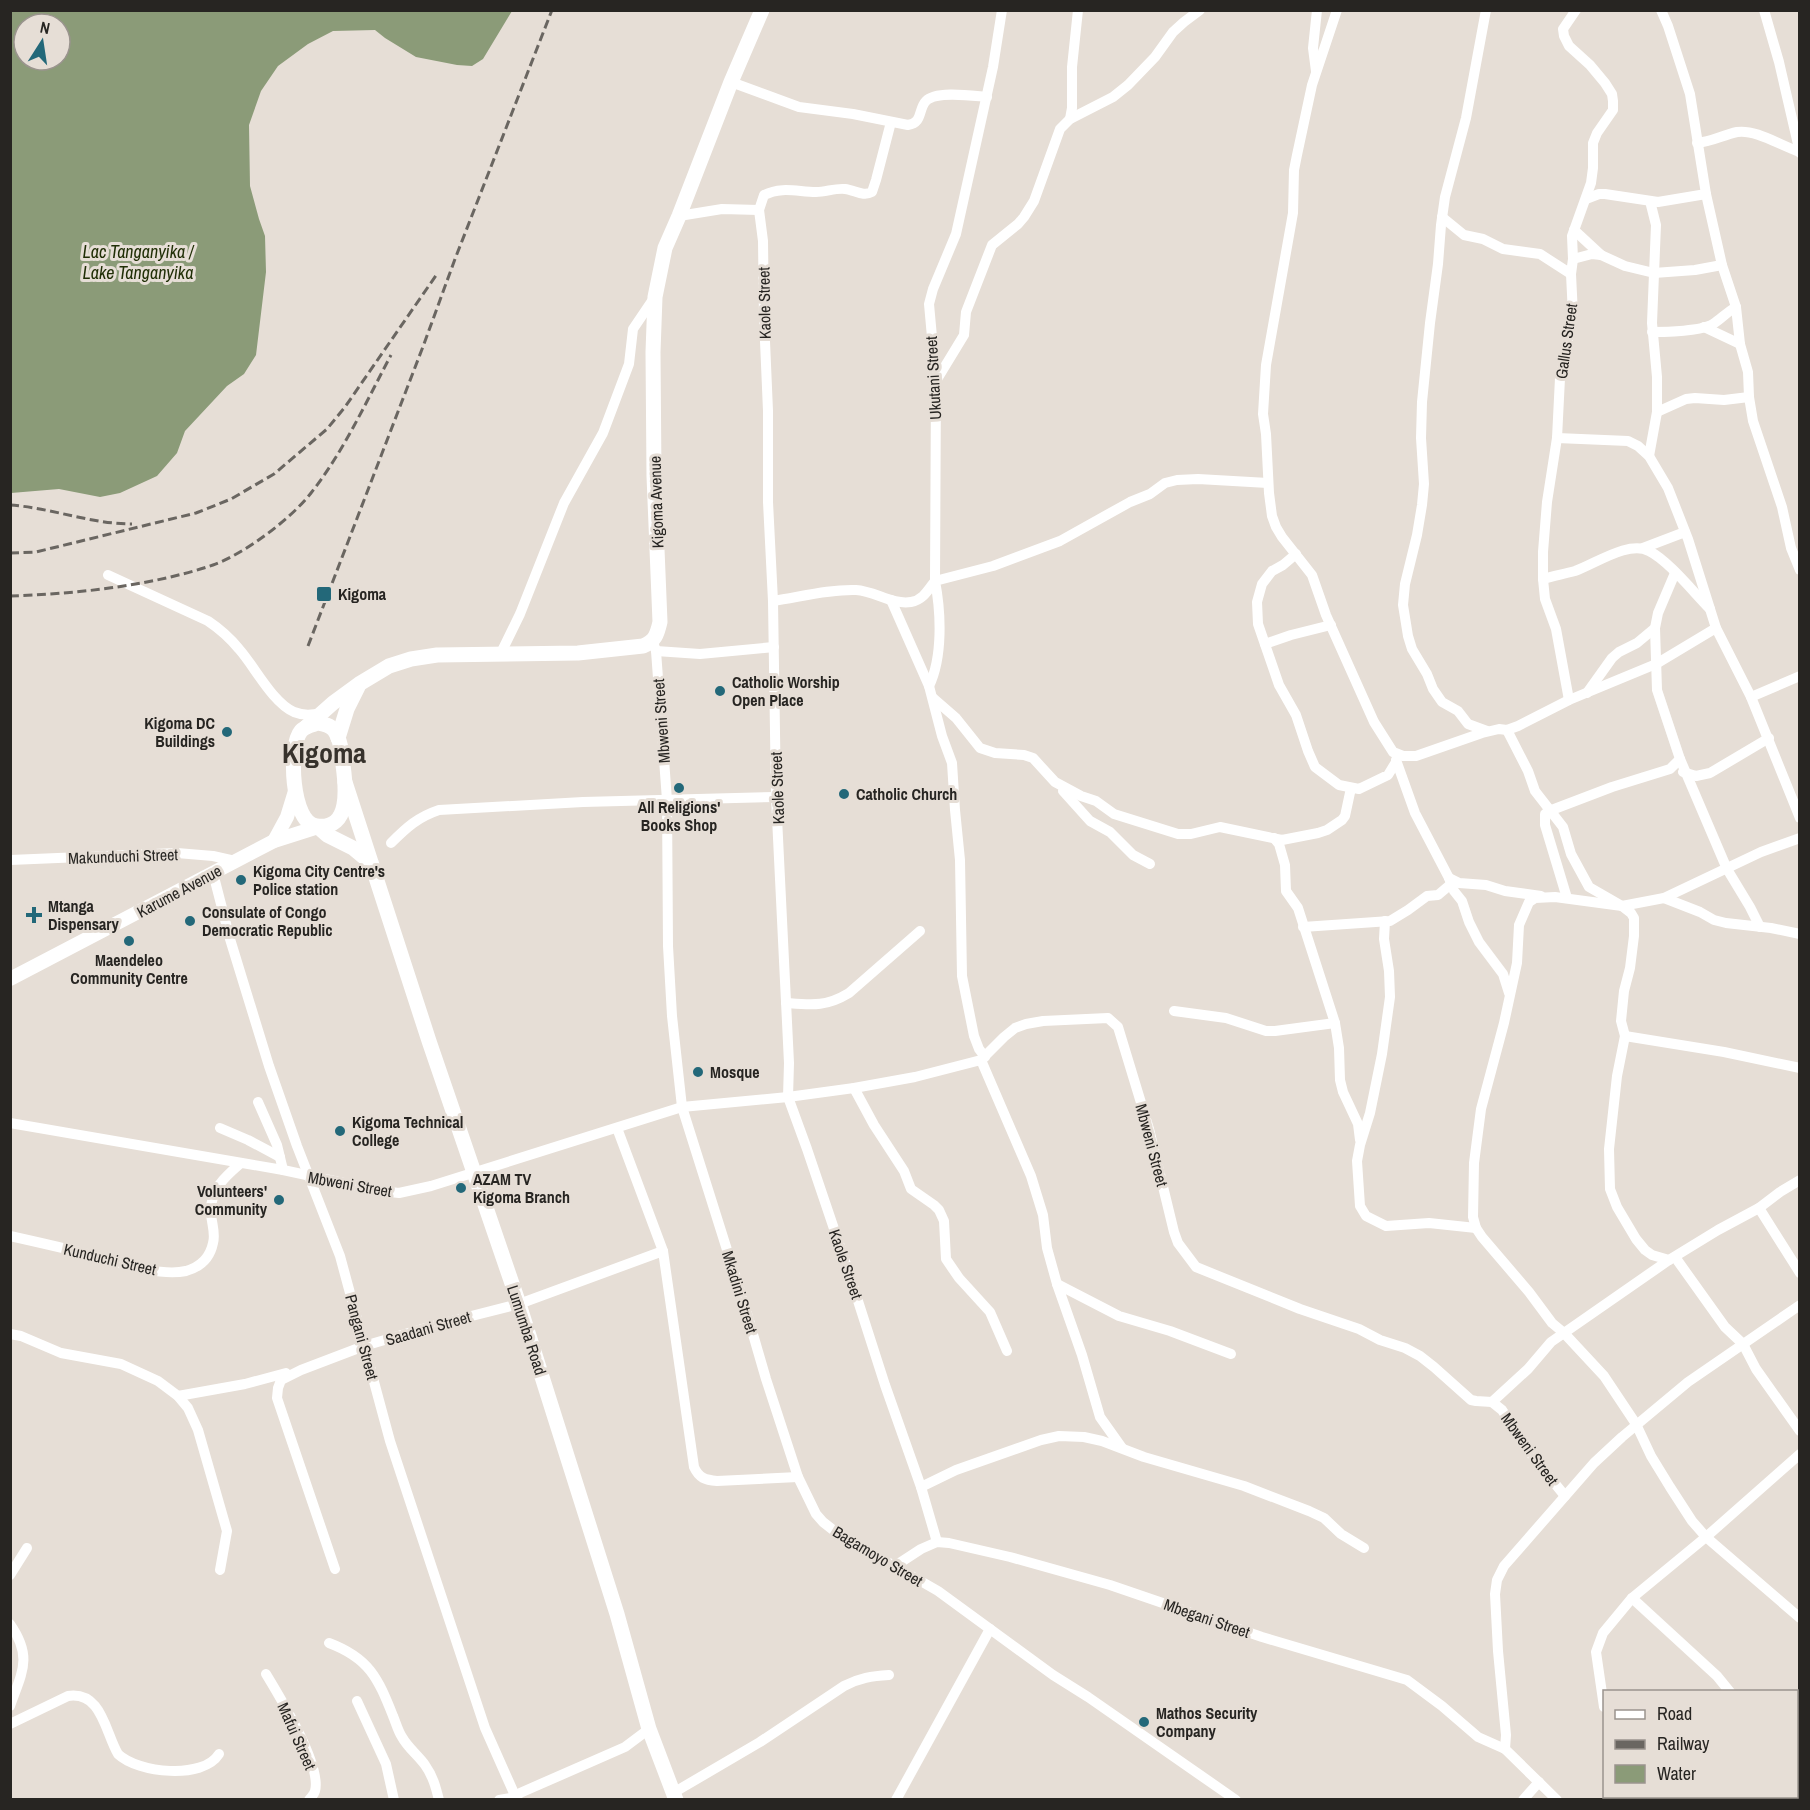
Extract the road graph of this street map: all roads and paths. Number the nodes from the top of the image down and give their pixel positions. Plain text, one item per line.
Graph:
1 (762, 10) edge
2 (1002, 10) edge
3 (1078, 10) edge
4 (1200, 10) edge
5 (1317, 10) edge
6 (1337, 10) edge
7 (1486, 10) edge
8 (1576, 10) edge
9 (1661, 10) edge
10 (1764, 10) edge
11 (1316, 71) junction
12 (731, 82) junction
13 (987, 97) junction
14 (1070, 119) junction
15 (891, 122) junction
16 (1696, 143) junction
17 (1799, 152) edge
18 (1706, 194) junction
19 (1586, 199) junction
20 (1650, 201) junction
21 (759, 210) junction
22 (679, 216) junction
23 (1442, 217) junction
24 (1574, 230) junction
25 (1601, 255) junction
26 (1573, 259) junction
27 (1722, 265) junction
28 (1653, 273) junction
29 (1571, 274) junction
30 (655, 297) junction
31 (1736, 307) junction
32 (1704, 327) junction
33 (1652, 332) junction
34 (1740, 344) junction
35 (936, 381) junction
36 (1749, 397) junction
37 (1657, 412) junction
38 (1557, 438) junction
39 (1649, 456) junction
40 (1268, 483) junction
41 (1686, 532) junction
42 (1796, 547) edge
43 (1643, 548) junction
44 (1296, 554) junction
45 (1800, 570) edge
46 (1675, 573) junction
47 (108, 575) dead end
48 (1543, 579) junction
49 (935, 581) junction
50 (891, 600) junction
51 (773, 601) junction
52 (1712, 612) junction
53 (1331, 625) junction
54 (1655, 628) junction
55 (1716, 628) junction
56 (1265, 644) junction
57 (654, 647) junction
58 (774, 647) junction
59 (500, 655) junction
60 (1656, 664) junction
61 (1800, 676) edge
62 (359, 684) junction
63 (929, 686) junction
64 (1587, 693) junction
65 (1751, 697) junction
66 (933, 698) junction
67 (1569, 700) junction
68 (322, 713) junction
69 (306, 727) junction
70 (1508, 729) junction
71 (1487, 731) junction
72 (338, 738) junction
73 (1769, 738) junction
74 (1395, 757) junction
75 (1680, 759) junction
76 (1670, 769) junction
77 (1686, 773) junction
78 (345, 782) junction
79 (1055, 782) junction
80 (1351, 788) junction
81 (296, 789) junction
82 (776, 797) junction
83 (666, 800) junction
84 (1549, 811) junction
85 (1800, 818) edge
86 (318, 826) junction
87 (1275, 838) junction
88 (1800, 838) edge
89 (274, 841) junction
90 (391, 843) dead end
91 (10, 860) edge
92 (235, 861) junction
93 (371, 863) junction
94 (1150, 864) dead end
95 (1727, 869) junction
96 (213, 873) junction
97 (1450, 881) junction
98 (1547, 897) junction
99 (1567, 898) junction
100 (1664, 898) junction
101 (1623, 906) junction
102 (1385, 921) junction
103 (1303, 927) junction
104 (1760, 927) junction
105 (920, 931) dead end
106 (1800, 934) edge
107 (10, 979) edge
108 (1509, 994) junction
109 (786, 1003) junction
110 (1174, 1011) dead end
111 (1335, 1023) junction
112 (1625, 1036) junction
113 (983, 1058) junction
114 (1800, 1068) edge
115 (854, 1088) junction
116 (788, 1097) junction
117 (258, 1102) dead end
118 (682, 1107) junction
119 (10, 1123) edge
120 (220, 1128) dead end
121 (617, 1128) junction
122 (1360, 1145) junction
123 (280, 1157) junction
124 (241, 1163) junction
125 (283, 1170) junction
126 (474, 1172) junction
127 (309, 1177) junction
128 (1800, 1180) edge
129 (1760, 1208) junction
130 (1476, 1228) junction
131 (10, 1236) edge
132 (663, 1251) junction
133 (1672, 1259) junction
134 (1800, 1273) edge
135 (1057, 1284) junction
136 (519, 1304) junction
137 (1800, 1305) edge
138 (1564, 1333) junction
139 (10, 1334) edge
140 (1743, 1344) junction
141 (364, 1347) junction
142 (1007, 1351) dead end
143 (1231, 1354) dead end
144 (301, 1370) junction
145 (178, 1396) junction
146 (1492, 1402) junction
147 (1636, 1424) junction
148 (1800, 1431) edge
149 (1124, 1450) junction
150 (1800, 1454) edge
151 (798, 1477) junction
152 (921, 1487) junction
153 (1565, 1496) junction
154 (1706, 1537) junction
155 (937, 1542) junction
156 (27, 1548) dead end
157 (1364, 1548) dead end
158 (895, 1566) junction
159 (335, 1569) dead end
160 (220, 1570) dead end
161 (10, 1575) edge
162 (1632, 1598) junction
163 (1800, 1618) edge
164 (10, 1624) edge
165 (990, 1629) junction
166 (329, 1643) dead end
167 (266, 1674) dead end
168 (889, 1675) dead end
169 (1728, 1690) edge
170 (1603, 1694) edge
171 (357, 1701) dead end
172 (10, 1706) edge
173 (10, 1724) edge
174 (649, 1729) junction
175 (1505, 1749) junction
176 (219, 1754) dead end
177 (1539, 1782) junction
178 (675, 1796) edge
179 (517, 1798) edge
180 (309, 1800) edge
181 (394, 1800) edge
182 (439, 1800) edge
183 (499, 1800) edge
184 (896, 1800) edge
185 (1236, 1800) edge
186 (1523, 1800) edge
187 (1557, 1800) edge

1 - 12 main road, Kigoma Avenue
2 - 13 street, Ukutani Street
3 - 14 street
4 - 14 street
5 - 11 street
6 - 11 street
7 - 23 street
8 - 19 street, Gallus Street
9 - 16 street
10 - 17 street
11 - 40 street
12 - 15 street
12 - 22 main road, Kigoma Avenue
13 - 15 street
13 - 35 street, Ukutani Street
14 - 35 street
15 - 21 street
16 - 17 street
16 - 18 street
18 - 20 street
18 - 27 street
19 - 20 street
19 - 24 street, Gallus Street
20 - 28 street
21 - 22 street
21 - 51 street, Kaole Street
22 - 30 main road, Kigoma Avenue
23 - 29 street
23 - 71 street
24 - 25 street
24 - 26 street, Gallus Street
25 - 26 street
25 - 28 street
26 - 29 street, Gallus Street
27 - 28 street
27 - 31 street
28 - 33 street
29 - 38 street, Gallus Street
30 - 57 main road, Kigoma Avenue
30 - 59 street
31 - 32 street
31 - 34 street
32 - 33 street
32 - 34 street
33 - 37 street
34 - 36 street
35 - 49 street, Ukutani Street
36 - 37 street
36 - 42 street
37 - 39 street
38 - 39 street
38 - 48 street, Gallus Street
39 - 41 street
40 - 44 street
40 - 49 street
41 - 43 street
41 - 52 street
42 - 45 street
43 - 46 street
43 - 48 street
44 - 53 street
44 - 56 street
46 - 52 street
46 - 54 street
47 - 68 street
48 - 67 street, Gallus Street
49 - 50 street
49 - 63 street, Ukutani Street
50 - 51 street
50 - 63 street
51 - 58 street, Kaole Street
52 - 55 street
53 - 56 street
53 - 74 street
54 - 60 street
54 - 64 street
55 - 60 street
55 - 65 street
56 - 80 street
57 - 58 street
57 - 59 main road
57 - 83 street, Mbweni Street
58 - 82 street, Kaole Street
59 - 62 main road
60 - 64 street
60 - 75 street
61 - 65 street
62 - 68 main road
62 - 72 main road
63 - 66 street
64 - 67 street
65 - 73 street
66 - 79 street
66 - 113 street
67 - 70 street
68 - 69 main road
69 - 72 main road
69 - 81 main road
70 - 71 street
70 - 84 street
71 - 74 street
72 - 78 main road
73 - 77 street
73 - 85 street
74 - 80 street
74 - 97 street
75 - 76 street
75 - 77 street
76 - 77 street
76 - 84 street
77 - 95 street
78 - 86 main road
78 - 93 main road, Lumumba Road
79 - 87 street
79 - 94 street
80 - 87 street
81 - 86 main road
81 - 89 street
82 - 83 street
82 - 109 street, Kaole Street
83 - 90 street
83 - 118 street, Mbweni Street
84 - 99 street
84 - 101 street
86 - 89 street, Karume Avenue
86 - 93 main road
87 - 103 street
88 - 95 street
89 - 92 street, Karume Avenue
91 - 92 street, Makunduchi Street
92 - 96 street, Karume Avenue
93 - 126 main road, Lumumba Road
95 - 100 street
95 - 104 street
96 - 107 street, Karume Avenue
96 - 127 street, Pangani Street
97 - 98 street
97 - 102 street
97 - 108 street
98 - 99 street
98 - 108 street
99 - 101 street
100 - 101 street
100 - 104 street
101 - 112 street
102 - 103 street
102 - 122 street
103 - 111 street
104 - 106 street
105 - 109 street
108 - 130 street
109 - 116 street, Kaole Street
110 - 111 street
111 - 122 street
112 - 114 street
112 - 133 street
113 - 115 street, Mbweni Street
113 - 135 street
113 - 146 street, Mbweni Street
115 - 116 street, Mbweni Street
115 - 142 street
116 - 118 street, Mbweni Street
116 - 152 street, Kaole Street
117 - 123 street
118 - 121 street, Mbweni Street
118 - 151 street, Mkadini Street
119 - 124 street, Mbweni Street
120 - 123 street
121 - 126 street, Mbweni Street
121 - 132 street
122 - 130 street
123 - 125 street
124 - 125 street, Mbweni Street
124 - 131 street, Kunduchi Street
125 - 127 street, Mbweni Street
126 - 127 street, Mbweni Street
126 - 136 main road, Lumumba Road
127 - 141 street, Pangani Street
128 - 129 street
129 - 133 street
129 - 134 street
130 - 138 street
132 - 136 street, Saadani Street
132 - 151 street
133 - 138 street
133 - 140 street
135 - 143 street
135 - 149 street
136 - 141 street, Saadani Street
136 - 174 main road, Lumumba Road
137 - 140 street
138 - 146 street
138 - 147 street
139 - 145 street
140 - 147 street
140 - 148 street
141 - 144 street, Saadani Street
141 - 179 street, Pangani Street
144 - 145 street
144 - 159 street, Saadani Street
145 - 160 street
146 - 153 street, Mbweni Street
147 - 153 street
147 - 154 street
149 - 152 street
149 - 157 street
150 - 154 street
151 - 158 street, Bagamoyo Street
152 - 155 street, Kaole Street
153 - 175 street
154 - 162 street
154 - 163 street
155 - 158 street
155 - 175 street, Mbegani Street
156 - 161 street
158 - 165 street, Bagamoyo Street
162 - 169 street
162 - 170 street
164 - 172 street
165 - 184 street
165 - 185 street, Bagamoyo Street
166 - 182 street
167 - 180 street, Mafui Street
168 - 178 street
171 - 181 street
173 - 176 street
174 - 178 main road, Lumumba Road
174 - 179 street
175 - 177 street, Mbegani Street
177 - 186 street
177 - 187 street, Mbegani Street
179 - 183 street

